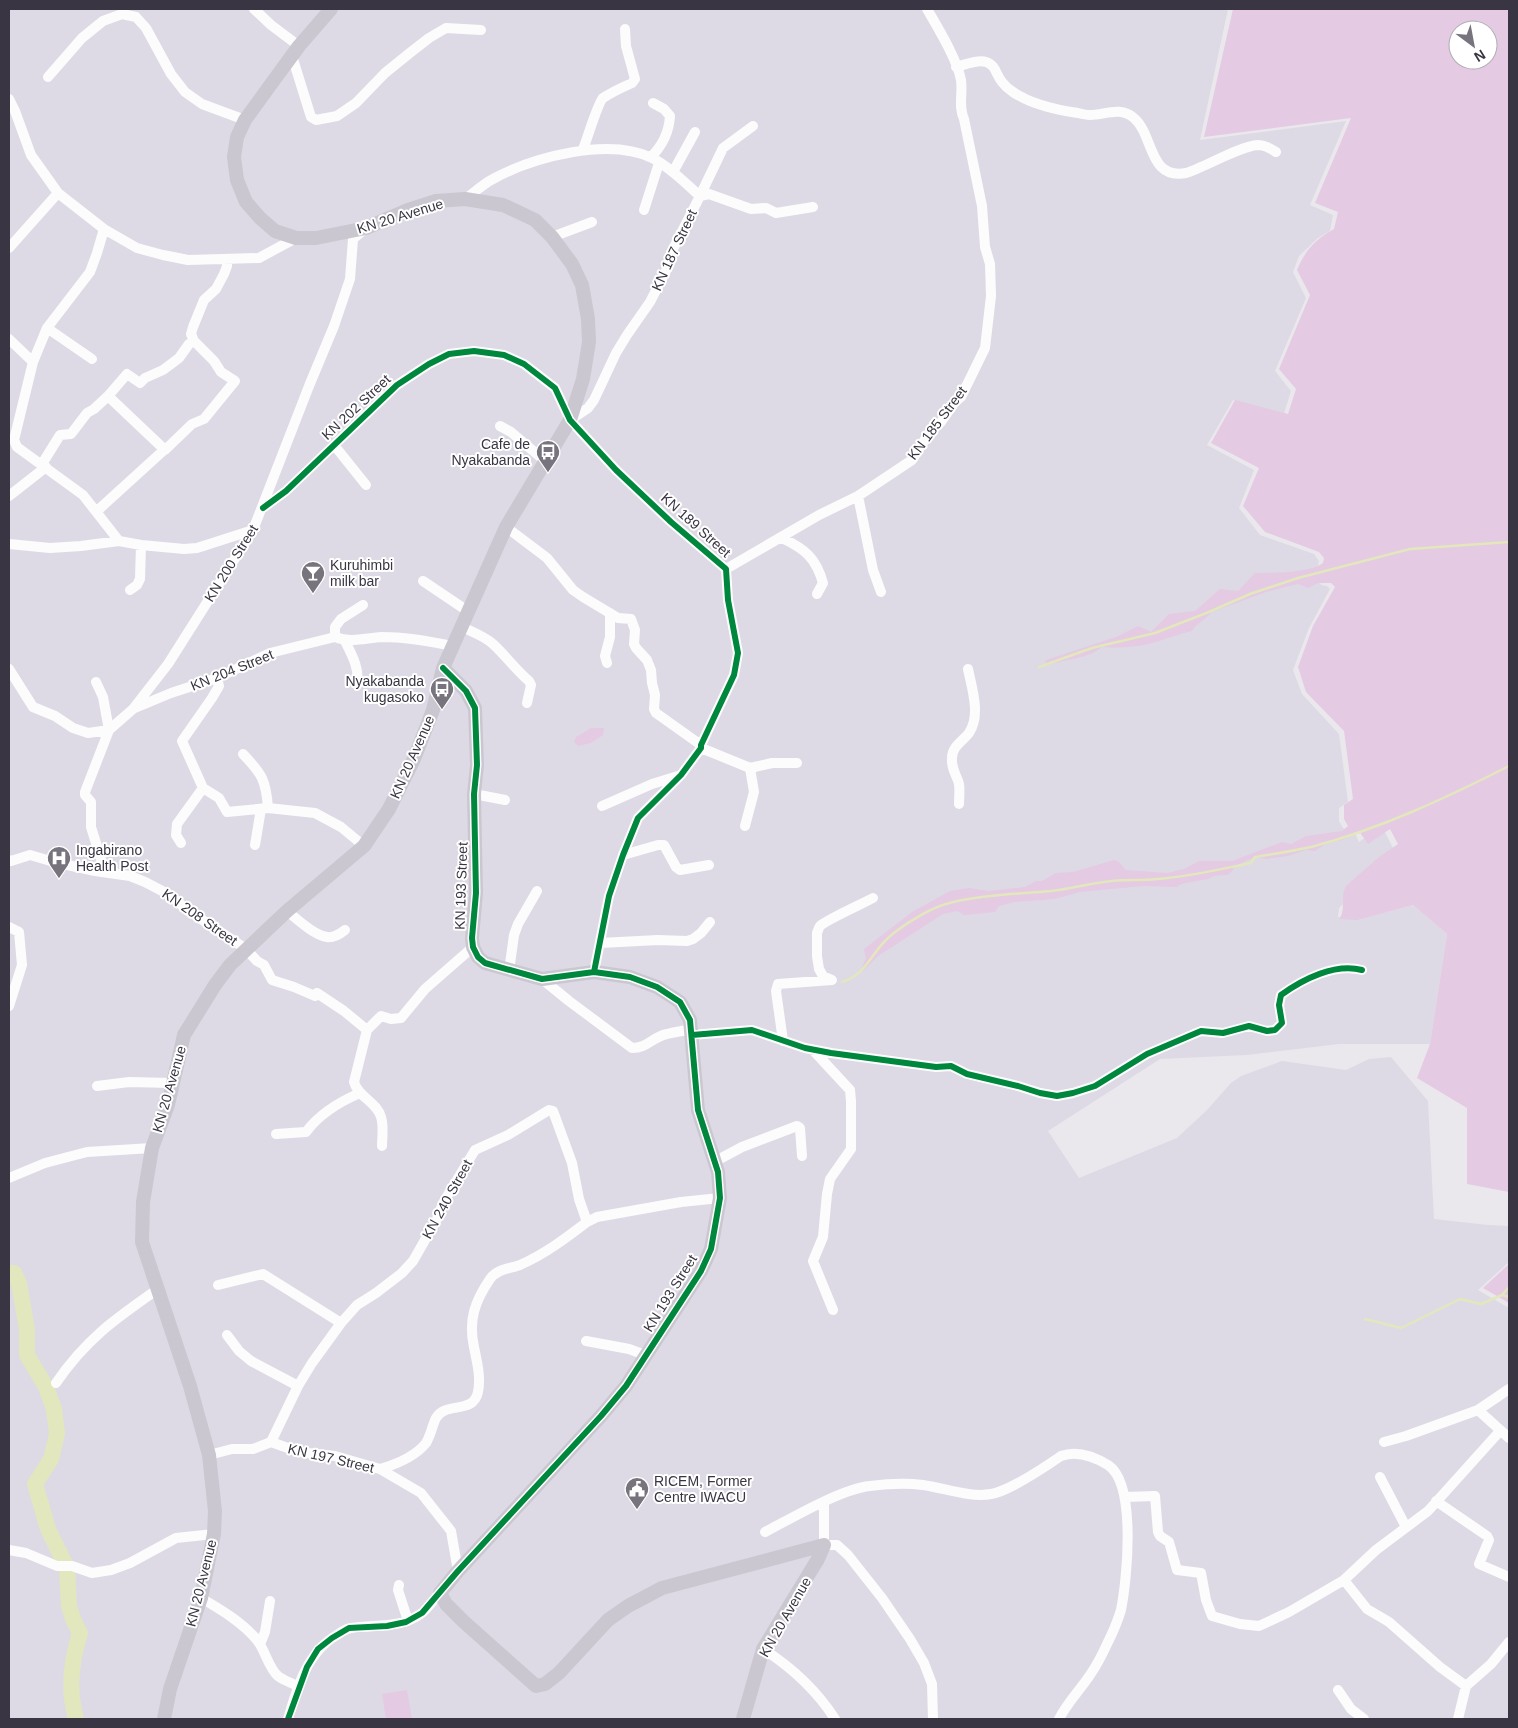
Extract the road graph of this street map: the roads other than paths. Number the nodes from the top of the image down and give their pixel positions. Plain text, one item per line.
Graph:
1 (254, 9) edge
2 (331, 9) edge
3 (927, 9) edge
4 (625, 29) dead end
5 (481, 30) dead end
6 (296, 51) junction
7 (956, 67) junction
8 (48, 77) dead end
9 (9, 99) edge
10 (653, 103) dead end
11 (245, 120) junction
12 (753, 126) dead end
13 (695, 132) dead end
14 (583, 149) junction
15 (1276, 152) dead end
16 (655, 160) junction
17 (673, 172) junction
18 (58, 194) junction
19 (700, 196) junction
20 (465, 199) junction
21 (813, 207) dead end
22 (644, 210) dead end
23 (592, 222) dead end
24 (366, 228) junction
25 (104, 229) junction
26 (552, 237) junction
27 (296, 238) junction
28 (9, 248) edge
29 (227, 260) junction
30 (47, 328) junction
31 (9, 339) edge
32 (194, 341) junction
33 (92, 359) dead end
34 (33, 362) junction
35 (108, 396) junction
36 (570, 420) junction
37 (500, 426) dead end
38 (334, 445) junction
39 (165, 450) junction
40 (545, 461) junction
41 (44, 465) junction
42 (366, 485) dead end
43 (9, 496) edge
44 (858, 496) junction
45 (263, 508) junction
46 (97, 511) junction
47 (506, 527) junction
48 (253, 530) junction
49 (782, 538) junction
50 (119, 541) junction
51 (9, 544) edge
52 (141, 545) junction
53 (726, 569) junction
54 (423, 581) dead end
55 (130, 590) dead end
56 (881, 592) dead end
57 (817, 594) dead end
58 (363, 605) dead end
59 (469, 612) junction
60 (610, 613) junction
61 (462, 627) junction
62 (335, 637) junction
63 (345, 641) junction
64 (452, 646) junction
65 (607, 663) dead end
66 (9, 668) edge
67 (443, 668) junction
68 (968, 669) dead end
69 (217, 678) junction
70 (96, 682) dead end
71 (357, 685) dead end
72 (526, 703) dead end
73 (133, 709) junction
74 (109, 730) junction
75 (701, 746) junction
76 (243, 754) dead end
77 (797, 763) dead end
78 (750, 768) junction
79 (681, 775) junction
80 (203, 788) junction
81 (474, 794) junction
82 (505, 800) dead end
83 (959, 804) dead end
84 (602, 806) dead end
85 (264, 808) junction
86 (745, 826) dead end
87 (181, 842) dead end
88 (255, 845) dead end
89 (364, 846) junction
90 (623, 855) junction
91 (10, 862) edge
92 (709, 865) dead end
93 (105, 872) junction
94 (537, 891) dead end
95 (873, 898) dead end
96 (287, 911) junction
97 (710, 922) dead end
98 (9, 927) edge
99 (345, 930) dead end
100 (600, 943) junction
101 (473, 947) junction
102 (246, 949) junction
103 (1362, 970) dead end
104 (510, 971) junction
105 (594, 972) junction
106 (542, 979) junction
107 (9, 1006) edge
108 (367, 1030) junction
109 (692, 1032) junction
110 (783, 1040) junction
111 (812, 1049) junction
112 (172, 1084) junction
113 (97, 1086) dead end
114 (360, 1092) junction
115 (276, 1134) dead end
116 (382, 1146) dead end
117 (152, 1148) junction
118 (802, 1156) dead end
119 (714, 1162) junction
120 (9, 1178) edge
121 (720, 1198) junction
122 (587, 1222) junction
123 (218, 1284) dead end
124 (158, 1289) junction
125 (833, 1310) dead end
126 (342, 1323) junction
127 (227, 1335) dead end
128 (586, 1341) dead end
129 (645, 1355) junction
130 (56, 1383) dead end
131 (298, 1386) junction
132 (1509, 1389) edge
133 (1478, 1410) junction
134 (1500, 1430) junction
135 (1509, 1438) edge
136 (271, 1442) junction
137 (1384, 1442) dead end
138 (209, 1455) junction
139 (380, 1469) junction
140 (1380, 1477) dead end
141 (1125, 1497) junction
142 (1436, 1501) junction
143 (824, 1502) junction
144 (1406, 1527) junction
145 (765, 1532) dead end
146 (214, 1534) junction
147 (824, 1545) junction
148 (9, 1550) edge
149 (458, 1571) junction
150 (1509, 1577) edge
151 (1344, 1580) junction
152 (399, 1585) dead end
153 (440, 1593) junction
154 (201, 1598) junction
155 (270, 1601) dead end
156 (408, 1621) junction
157 (1509, 1642) edge
158 (260, 1644) junction
159 (763, 1649) junction
160 (1466, 1686) junction
161 (299, 1687) junction
162 (1338, 1690) dead end
163 (164, 1719) edge
164 (288, 1719) edge
165 (742, 1719) edge
166 (835, 1719) edge
167 (933, 1719) edge
168 (1059, 1719) edge
169 (1364, 1719) edge
170 (1458, 1719) edge

1 - 6 street
2 - 6 main road, KN 20 Avenue
3 - 7 street, KN 185 Street
4 - 14 street
5 - 6 street
6 - 11 main road, KN 20 Avenue
7 - 15 street
7 - 44 street, KN 185 Street
8 - 11 street
9 - 18 street
10 - 16 street
11 - 27 main road, KN 20 Avenue
12 - 19 street
13 - 17 street
14 - 16 street, KN 187 Street
14 - 20 street, KN 187 Street
16 - 17 street, KN 187 Street
16 - 22 street
17 - 19 street, KN 187 Street
18 - 25 street
18 - 28 street
19 - 21 street
19 - 36 street, KN 187 Street
20 - 24 main road, KN 20 Avenue
20 - 26 main road, KN 20 Avenue
23 - 26 street
24 - 27 main road, KN 20 Avenue
24 - 45 street, KN 200 Street
25 - 29 street
25 - 30 street
26 - 36 main road, KN 20 Avenue
27 - 29 street
29 - 32 street
30 - 33 street
30 - 34 street
31 - 34 street
32 - 35 street
32 - 39 street
34 - 41 street
35 - 39 street
35 - 41 street
36 - 38 street, KN 202 Street
36 - 40 main road, KN 20 Avenue
36 - 53 street, KN 189 Street
37 - 40 street
38 - 42 street
38 - 45 street, KN 202 Street
39 - 46 street
40 - 47 main road, KN 20 Avenue
41 - 43 street
41 - 46 street
44 - 49 street, KN 185 Street
44 - 56 street
45 - 48 street, KN 200 Street
46 - 50 street
47 - 59 main road, KN 20 Avenue
47 - 60 street
48 - 52 street
48 - 73 street, KN 200 Street
49 - 53 street, KN 185 Street
49 - 57 street
50 - 51 street
50 - 52 street
52 - 55 street
53 - 75 street, KN 189 Street
54 - 59 street
58 - 62 street
59 - 61 main road, KN 20 Avenue
60 - 65 street
60 - 75 street
61 - 64 main road, KN 20 Avenue
61 - 72 street
62 - 63 street
62 - 69 street, KN 204 Street
63 - 64 street
63 - 71 street
64 - 67 main road, KN 20 Avenue
66 - 74 street
67 - 81 main road, KN 193 Street
67 - 89 main road, KN 20 Avenue
68 - 83 street
69 - 73 street, KN 204 Street
69 - 80 street
70 - 74 street
73 - 74 street, KN 200 Street
74 - 93 street
75 - 78 street
75 - 79 street, KN 189 Street
76 - 85 street
77 - 78 street
78 - 86 street
79 - 84 street
79 - 90 street, KN 189 Street
80 - 85 street
80 - 87 street
81 - 82 street
81 - 101 main road, KN 193 Street
85 - 88 street
85 - 89 street
89 - 96 main road, KN 20 Avenue
90 - 92 street
90 - 100 street, KN 189 Street
91 - 93 street, KN 208 Street
93 - 102 street, KN 208 Street
94 - 104 street
95 - 110 street
96 - 99 street
96 - 102 main road, KN 20 Avenue
97 - 100 street
98 - 107 street
100 - 105 street, KN 189 Street
101 - 104 main road, KN 193 Street
101 - 108 street
102 - 108 street, KN 208 Street
102 - 112 main road, KN 20 Avenue
103 - 111 street
104 - 106 main road, KN 193 Street
105 - 106 main road, KN 193 Street
105 - 109 main road, KN 193 Street
106 - 109 street
108 - 114 street
109 - 110 street
109 - 119 main road, KN 193 Street
110 - 111 street
111 - 125 street
112 - 113 street
112 - 117 main road, KN 20 Avenue
114 - 115 street
114 - 116 street
117 - 120 street
117 - 124 main road, KN 20 Avenue
118 - 119 street
119 - 121 main road, KN 193 Street
121 - 122 street
121 - 129 main road, KN 193 Street
122 - 126 street, KN 240 Street
122 - 139 street
123 - 126 street
124 - 130 street
124 - 138 main road, KN 20 Avenue
126 - 131 street, KN 240 Street
127 - 131 street
128 - 129 street
129 - 149 main road, KN 193 Street
131 - 136 street, KN 240 Street
132 - 133 street
133 - 134 street
133 - 137 street
134 - 135 street
134 - 142 street
136 - 138 street, KN 197 Street
136 - 139 street, KN 197 Street
138 - 146 main road, KN 20 Avenue
139 - 149 street, KN 197 Street
140 - 144 street
141 - 143 street
141 - 151 street
141 - 168 street
142 - 144 street
142 - 150 street
143 - 145 street
143 - 147 street
144 - 151 street
146 - 148 street
146 - 154 main road, KN 20 Avenue
147 - 153 main road
147 - 159 main road, KN 20 Avenue
147 - 167 street
149 - 153 main road, KN 193 Street
151 - 160 street
152 - 156 street
153 - 156 street
154 - 158 street
154 - 163 main road, KN 20 Avenue
155 - 158 street
156 - 161 street
157 - 160 street
158 - 161 street
159 - 165 main road, KN 20 Avenue
159 - 166 street
160 - 170 street
161 - 164 street
162 - 169 street

